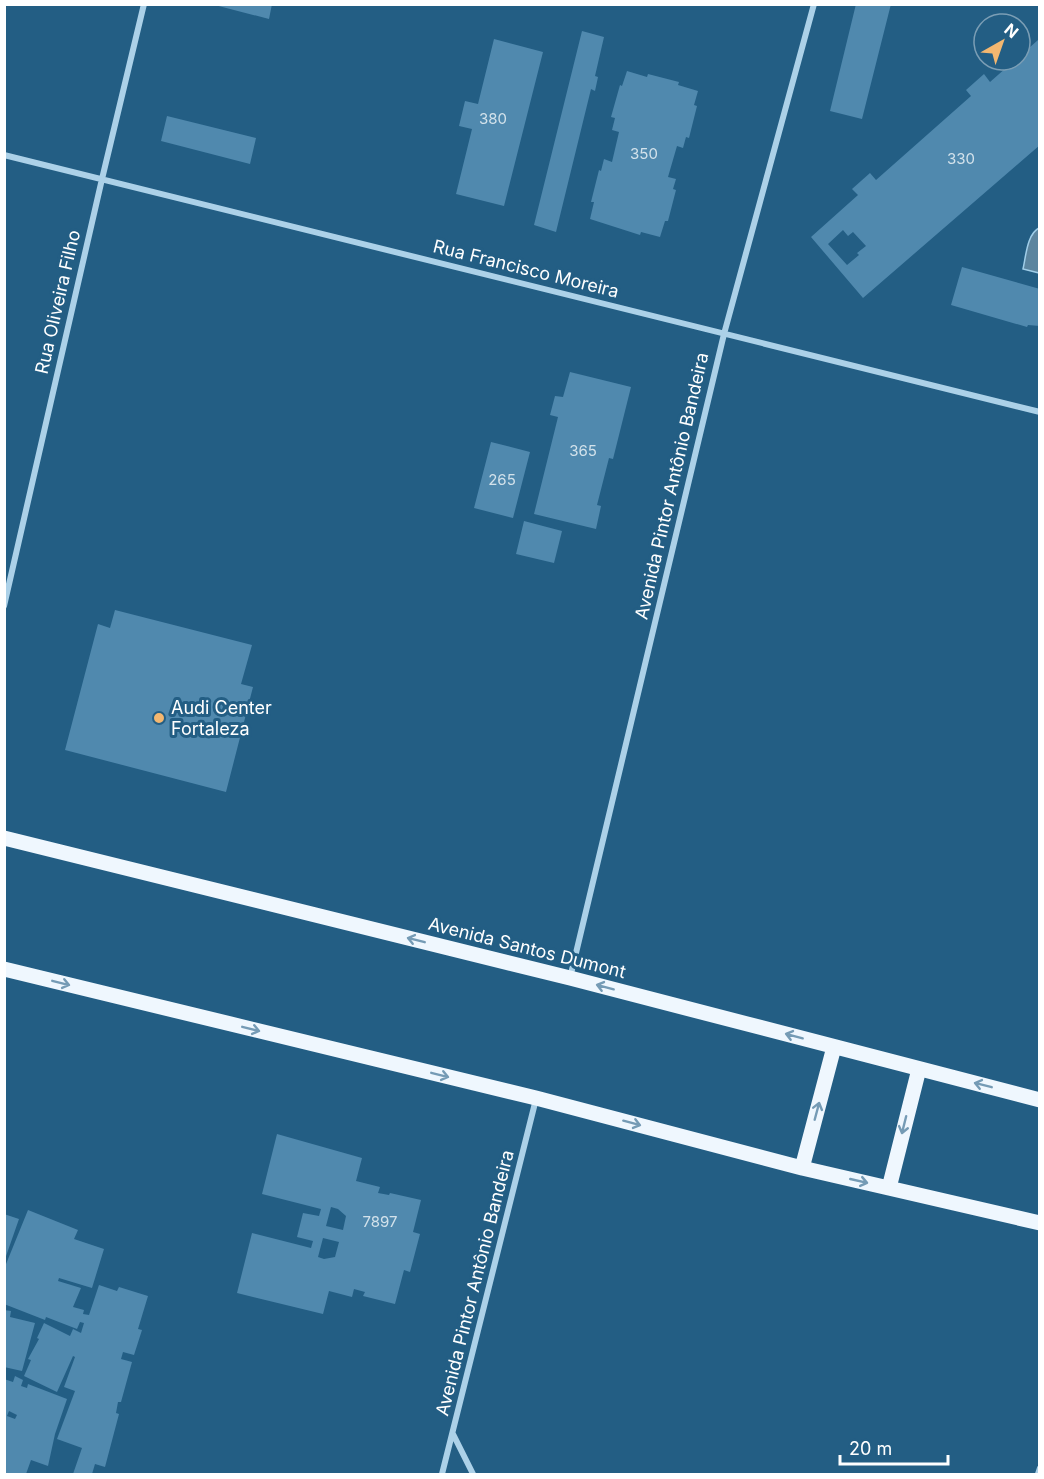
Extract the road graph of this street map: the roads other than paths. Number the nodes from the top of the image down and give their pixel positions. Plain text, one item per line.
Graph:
1 (144, 4) edge
2 (814, 4) edge
3 (4, 155) edge
4 (102, 179) junction
5 (724, 334) junction
6 (1040, 412) edge
7 (4, 606) edge
8 (4, 838) edge
9 (4, 969) edge
10 (570, 978) junction
11 (834, 1047) junction
12 (919, 1069) junction
13 (536, 1098) junction
14 (1040, 1100) edge
15 (802, 1168) junction
16 (889, 1188) junction
17 (1040, 1223) edge
18 (453, 1433) junction
19 (1040, 1468) edge
20 (442, 1474) edge
21 (473, 1474) edge
22 (1038, 1474) edge

1 - 4 street, Rua Oliveira Filho
2 - 5 street, Avenida Pintor Antônio Bandeira
3 - 4 street, Rua Francisco Moreira
4 - 5 street, Rua Francisco Moreira
4 - 7 street, Rua Oliveira Filho
5 - 6 street, Rua Francisco Moreira
5 - 10 street, Avenida Pintor Antônio Bandeira
10 -> 8 main road, Avenida Santos Dumont
9 -> 13 main road
11 -> 10 main road, Avenida Santos Dumont
11 - 12 main road, Avenida Santos Dumont
15 -> 11 main road
14 -> 12 main road, Avenida Santos Dumont
12 -> 16 main road
13 -> 15 main road
13 - 18 street, Avenida Pintor Antônio Bandeira
15 -> 16 main road
16 - 17 main road
18 - 20 street, Avenida Pintor Antônio Bandeira
18 - 21 street
19 - 22 street

